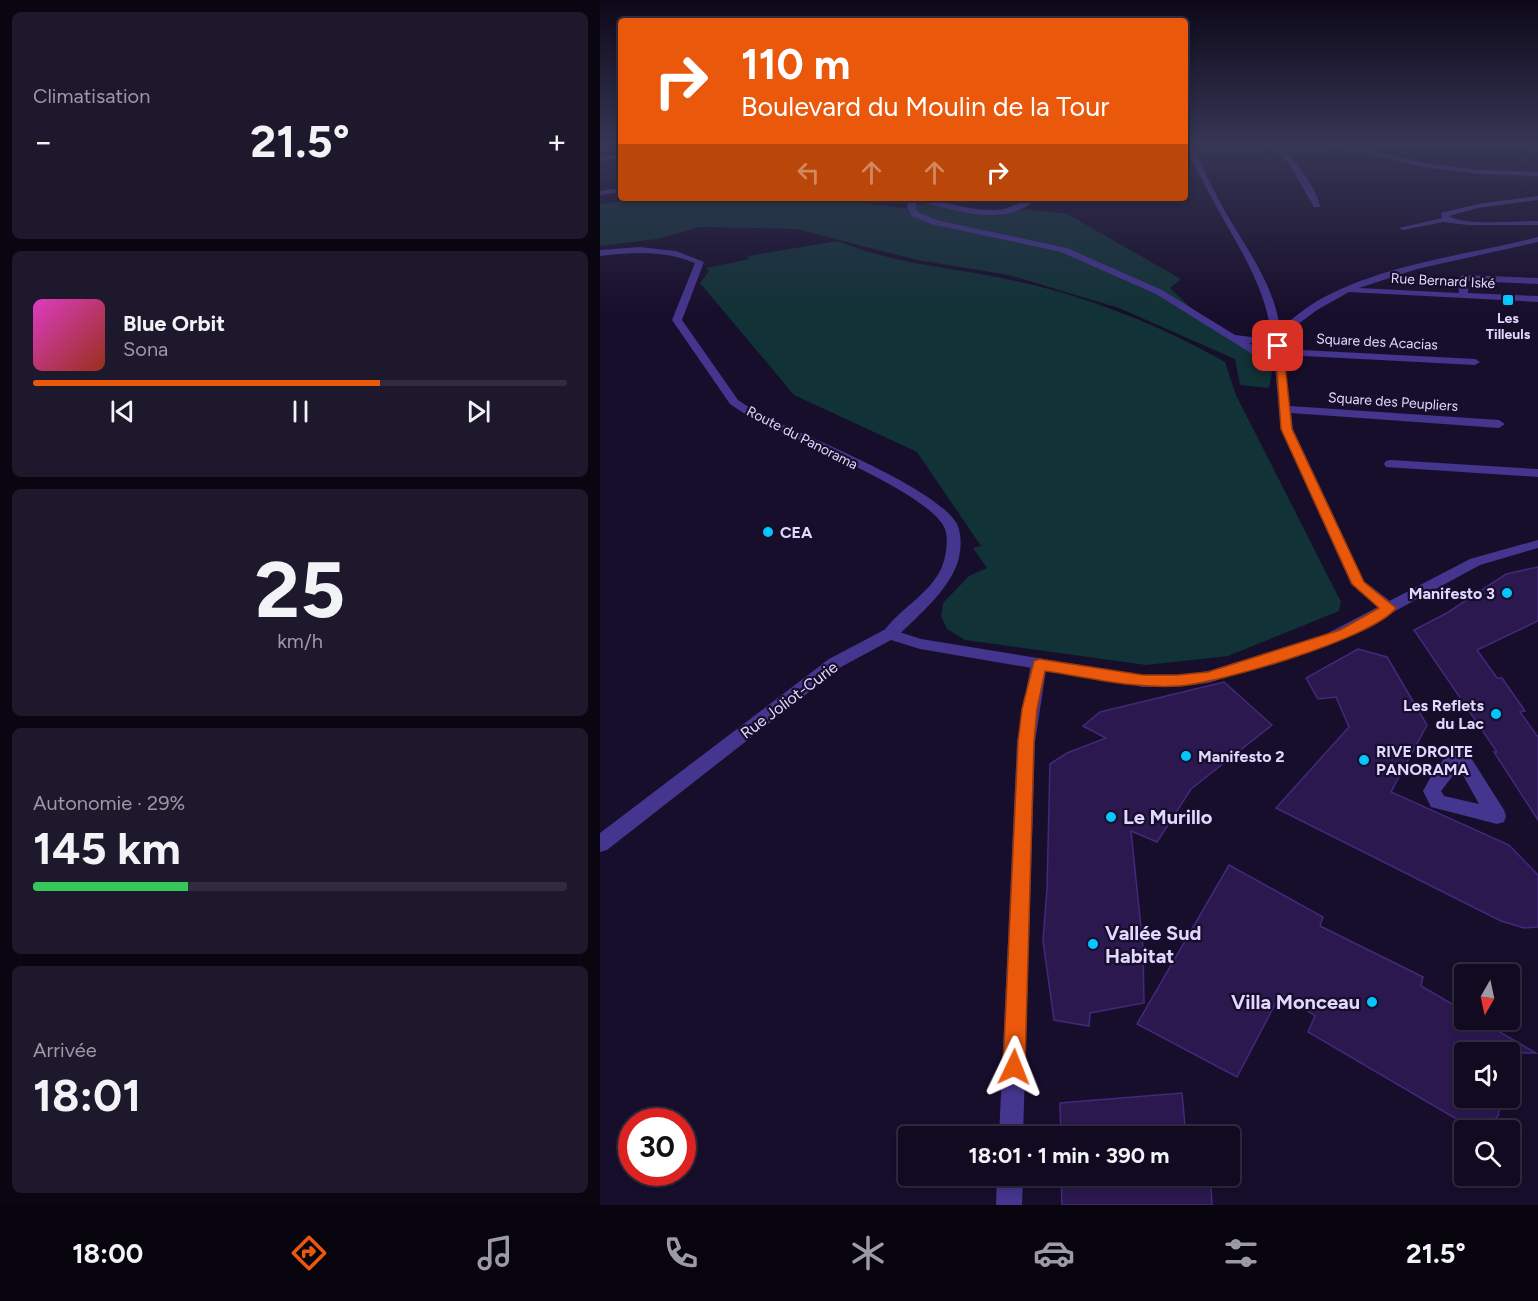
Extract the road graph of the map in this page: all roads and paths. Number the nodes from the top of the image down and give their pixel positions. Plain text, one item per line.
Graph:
1 (1216, 199) edge
2 (1314, 199) edge
3 (1530, 199) edge
4 (913, 201) edge
5 (928, 201) edge
6 (1030, 201) edge
7 (1317, 205) dead end
8 (1449, 220) junction
9 (1538, 223) edge
10 (1403, 228) dead end
11 (1538, 239) edge
12 (600, 254) edge
13 (1538, 281) edge
14 (1347, 290) junction
15 (1464, 296) junction
16 (1538, 299) edge
17 (1306, 312) junction
18 (1274, 318) junction
19 (1295, 321) junction
20 (1222, 331) junction
21 (1240, 343) junction
22 (1278, 345) junction
23 (1474, 362) dead end
24 (1280, 367) junction
25 (1284, 410) junction
26 (1499, 424) dead end
27 (1390, 464) dead end
28 (1538, 473) edge
29 (1538, 544) edge
30 (1389, 608) junction
31 (890, 634) junction
32 (1039, 664) junction
33 (600, 844) edge
34 (1011, 1126) edge
35 (1010, 1186) edge
36 (1009, 1205) edge

1 - 18 street
2 - 7 street
3 - 8 street
4 - 20 street
5 - 6 street
8 - 9 street
8 - 10 street
11 - 14 street
12 - 31 street, Route du Panorama
13 - 15 street
14 - 15 street, Rue Bernard Iské
14 - 17 street
15 - 16 street, Rue Bernard Iské
17 - 18 street
17 - 19 street
18 - 19 street
18 - 22 street
19 - 22 street
20 - 21 street
20 - 22 street
21 - 22 street
21 - 24 street
22 - 23 street, Square des Acacias
22 - 24 street
24 - 25 street
25 - 26 street, Square des Peupliers
25 - 30 street
27 - 28 street
29 - 30 street
30 - 32 street
31 - 32 street
31 - 33 street, Rue Joliot-Curie
32 - 34 street
35 - 36 street

